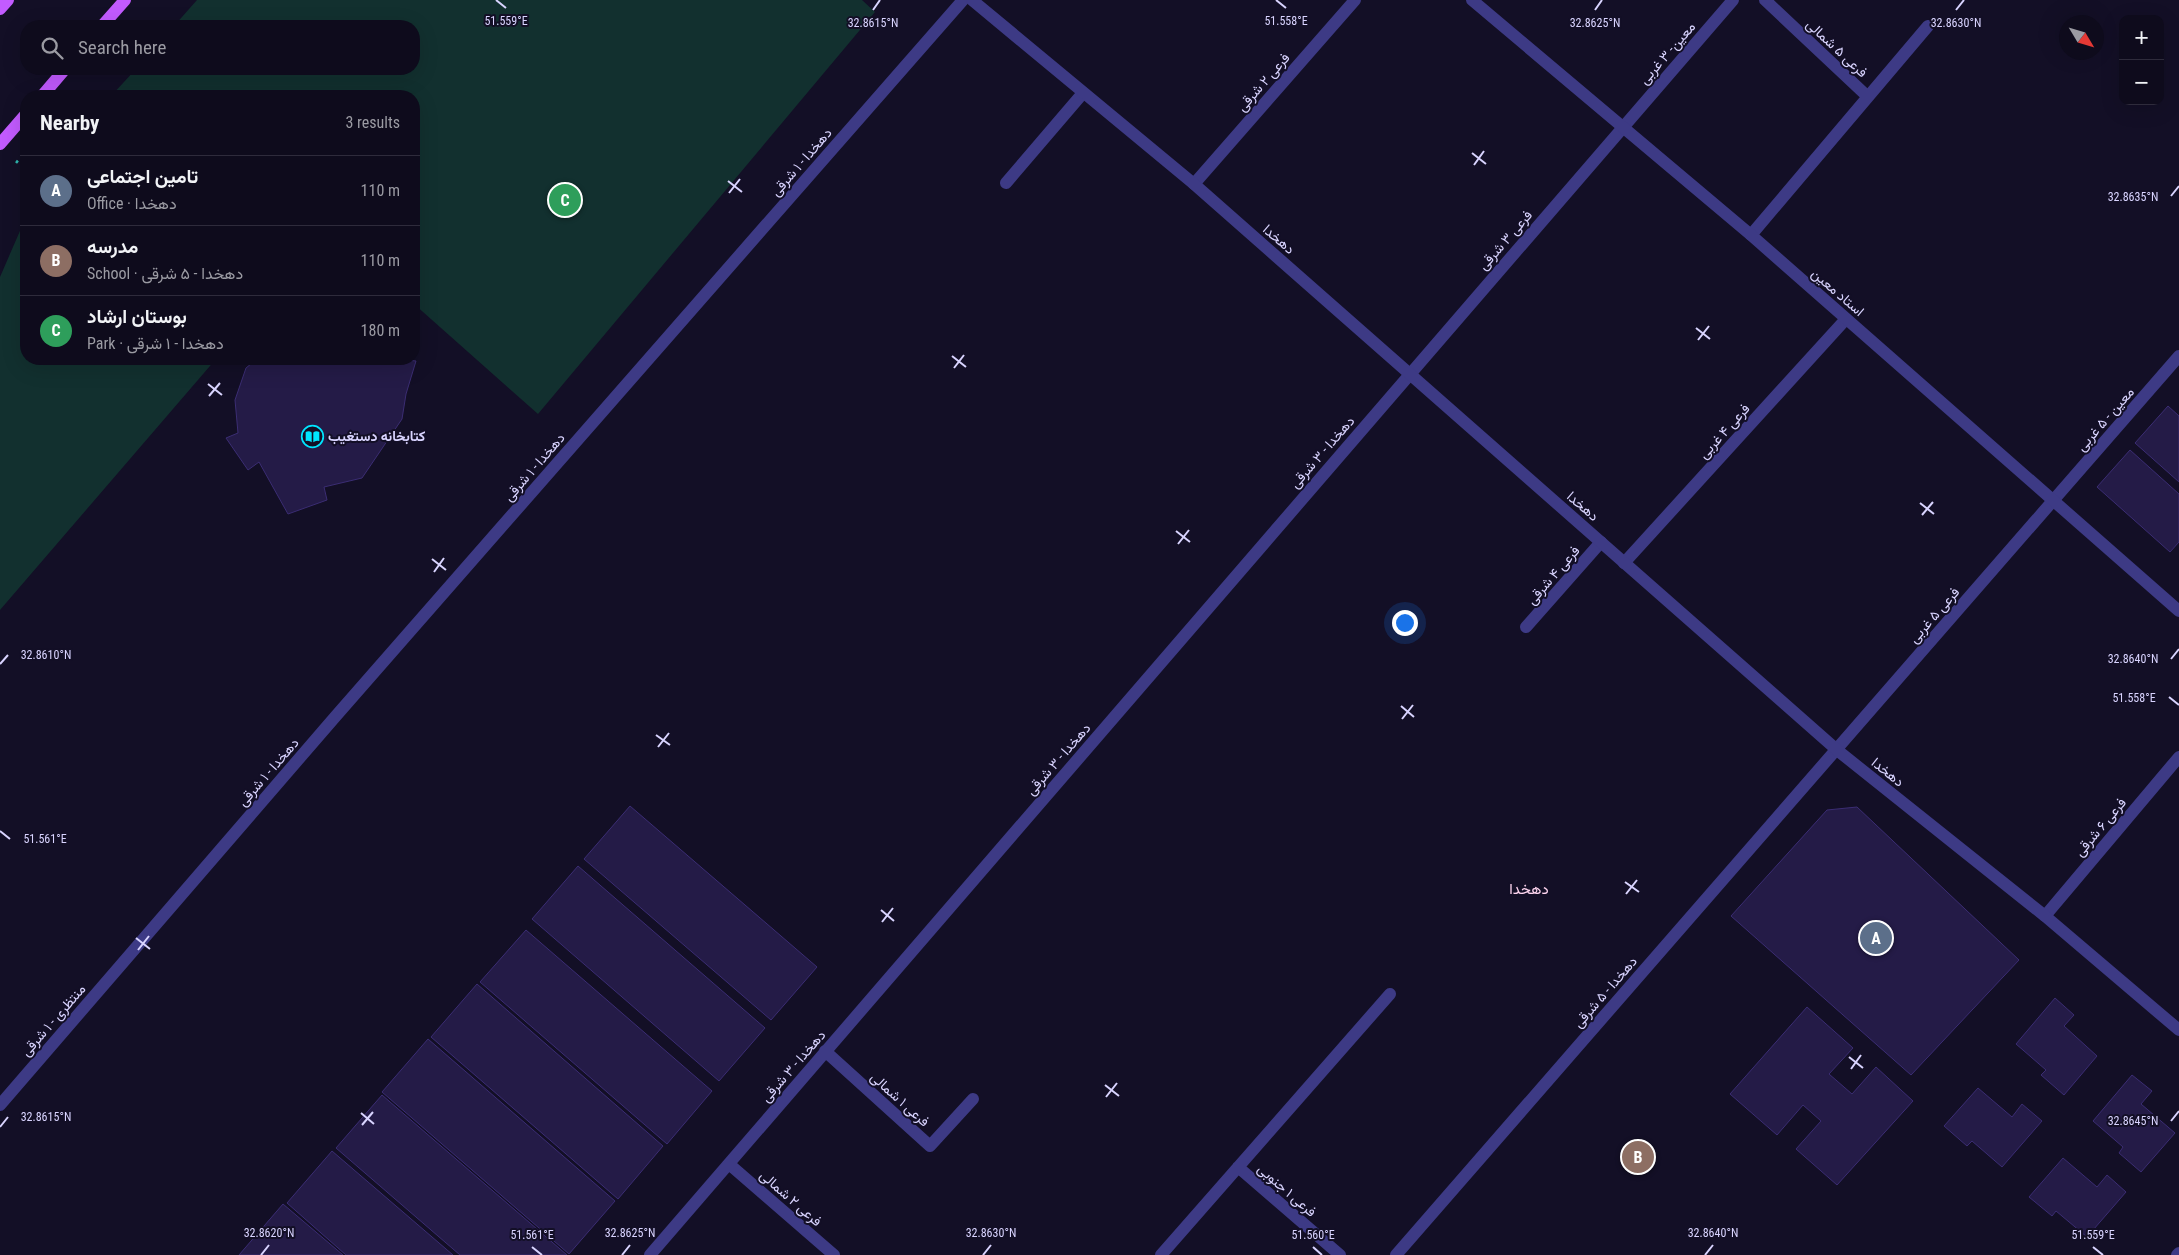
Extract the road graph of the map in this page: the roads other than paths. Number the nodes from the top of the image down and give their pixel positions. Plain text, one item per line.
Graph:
1 (8, 0) edge
2 (125, 0) edge
3 (963, 0) edge
4 (972, 0) edge
5 (1355, 0) edge
6 (1472, 0) edge
7 (1733, 0) edge
8 (1765, 0) edge
9 (0, 9) edge
10 (107, 20) edge
11 (1928, 26) dead end
12 (60, 75) edge
13 (47, 90) edge
14 (1084, 93) junction
15 (1867, 96) junction
16 (20, 121) edge
17 (1624, 126) junction
18 (0, 144) edge
19 (1006, 183) dead end
20 (1194, 184) junction
21 (1751, 235) junction
22 (1846, 319) junction
23 (2179, 356) edge
24 (1409, 374) junction
25 (2053, 501) junction
26 (1601, 542) junction
27 (1624, 563) junction
28 (2179, 611) edge
29 (1526, 627) dead end
30 (1836, 750) junction
31 (2179, 757) edge
32 (2045, 916) junction
33 (130, 955) joint
34 (1390, 994) dead end
35 (2179, 1030) edge
36 (825, 1051) junction
37 (973, 1098) dead end
38 (0, 1105) edge
39 (729, 1164) junction
40 (1238, 1167) junction
41 (650, 1255) edge
42 (834, 1255) edge
43 (1161, 1255) edge
44 (1340, 1255) edge
45 (1396, 1255) edge

1 - 9 main road
2 - 10 main road
3 - 33 street, دهخدا - ۱ شرقی
4 - 14 street, دهخدا
5 - 20 street, فرعی ۲ شرقی
6 - 17 street, استاد معین
7 - 17 street, معین- ۳ غربی
8 - 15 street, فرعی ۵ شمالی
11 - 15 street
12 - 13 main road
14 - 19 street
14 - 20 street, دهخدا
15 - 21 street
16 - 18 main road
17 - 21 street, استاد معین
17 - 24 street, فرعی ۳ شرقی
20 - 24 street, دهخدا
21 - 22 street, استاد معین
22 - 25 street, استاد معین
22 - 27 street, فرعی ۴ غربی
23 - 25 street, معین - ۵ غربی
24 - 26 street, دهخدا
24 - 36 street, دهخدا - ۳ شرقی
25 - 28 street, استاد معین
25 - 30 street, فرعی ۵ غربی
26 - 27 street, دهخدا
26 - 29 street, فرعی ۴ شرقی
27 - 30 street, دهخدا
30 - 32 street, دهخدا
30 - 45 street, دهخدا - ۵ شرقی
31 - 32 street, فرعی ۶ شرقی
32 - 35 street, دهخدا
33 - 38 street, منتظری - ۱ شرقی
34 - 40 street
36 - 37 street, فرعی ۱ شمالی
36 - 39 street, دهخدا - ۳ شرقی
39 - 41 street, دهخدا - ۳ شرقی
39 - 42 street, فرعی ۲ شمالی
40 - 43 street
40 - 44 street, فرعی ۱ جنوبی

